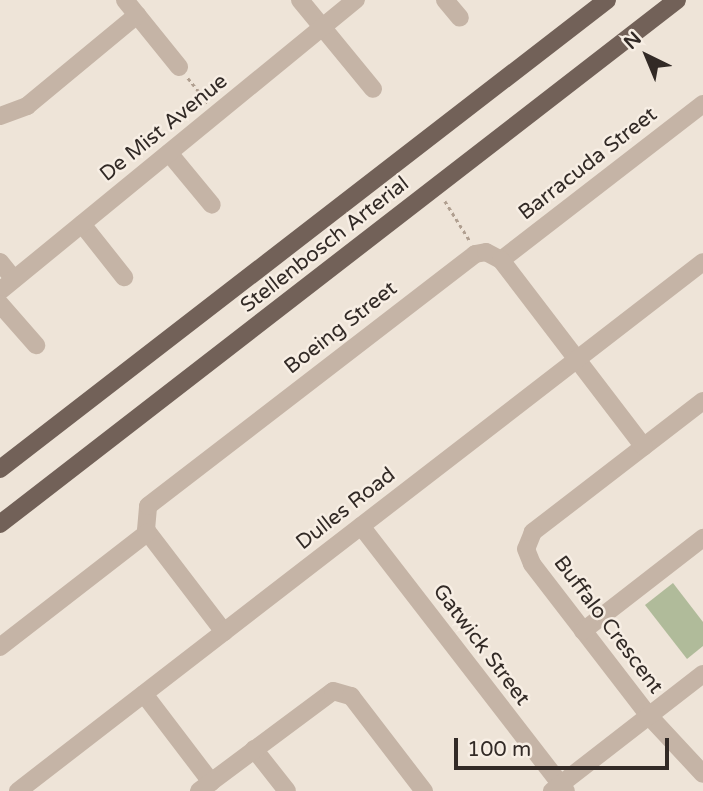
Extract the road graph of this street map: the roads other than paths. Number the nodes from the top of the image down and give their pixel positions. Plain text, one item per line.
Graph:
1 (125, 0) edge
2 (300, 0) edge
3 (356, 0) edge
4 (445, 0) edge
5 (607, 0) edge
6 (677, 0) edge
7 (137, 15) junction
8 (460, 18) dead end
9 (323, 27) junction
10 (179, 67) road end
11 (373, 89) dead end
12 (703, 104) edge
13 (0, 116) edge
14 (169, 153) junction
15 (212, 205) dead end
16 (82, 224) junction
17 (500, 260) junction
18 (0, 262) edge
19 (703, 262) edge
20 (124, 277) dead end
21 (14, 279) junction
22 (0, 291) edge
23 (0, 304) edge
24 (36, 345) dead end
25 (576, 360) junction
26 (703, 401) edge
27 (645, 447) junction
28 (0, 470) edge
29 (0, 524) edge
30 (361, 526) junction
31 (148, 532) junction
32 (703, 538) edge
33 (583, 631) junction
34 (224, 632) junction
35 (0, 647) edge
36 (703, 674) edge
37 (144, 694) junction
38 (649, 716) junction
39 (254, 749) junction
40 (703, 774) edge
41 (205, 786) edge
42 (559, 789) edge
43 (18, 791) edge
44 (287, 791) edge
45 (424, 791) edge

1 - 7 street
2 - 9 street
3 - 9 street, De Mist Avenue
4 - 8 street
5 - 28 main road, Stellenbosch Arterial
6 - 29 main road, Stellenbosch Arterial
7 - 10 street
7 - 13 street
9 - 11 street
9 - 14 street, De Mist Avenue
12 - 17 street, Barracuda Street
14 - 15 street
14 - 16 street, De Mist Avenue
16 - 20 street
16 - 21 street, De Mist Avenue
17 - 25 street
17 - 31 street, Boeing Street
18 - 21 street
19 - 25 street, Dulles Road
21 - 22 street, De Mist Avenue
23 - 24 street
25 - 27 street
25 - 30 street, Dulles Road
26 - 27 street, Buffalo Crescent
27 - 33 street, Buffalo Crescent
30 - 34 street, Dulles Road
30 - 42 street, Gatwick Street
31 - 34 street
31 - 35 street
32 - 33 street
33 - 38 street, Buffalo Crescent
34 - 37 street, Dulles Road
36 - 38 street
37 - 41 street
37 - 43 street, Dulles Road
38 - 40 street, Buffalo Crescent
38 - 42 street
39 - 41 street
39 - 44 street
39 - 45 street

